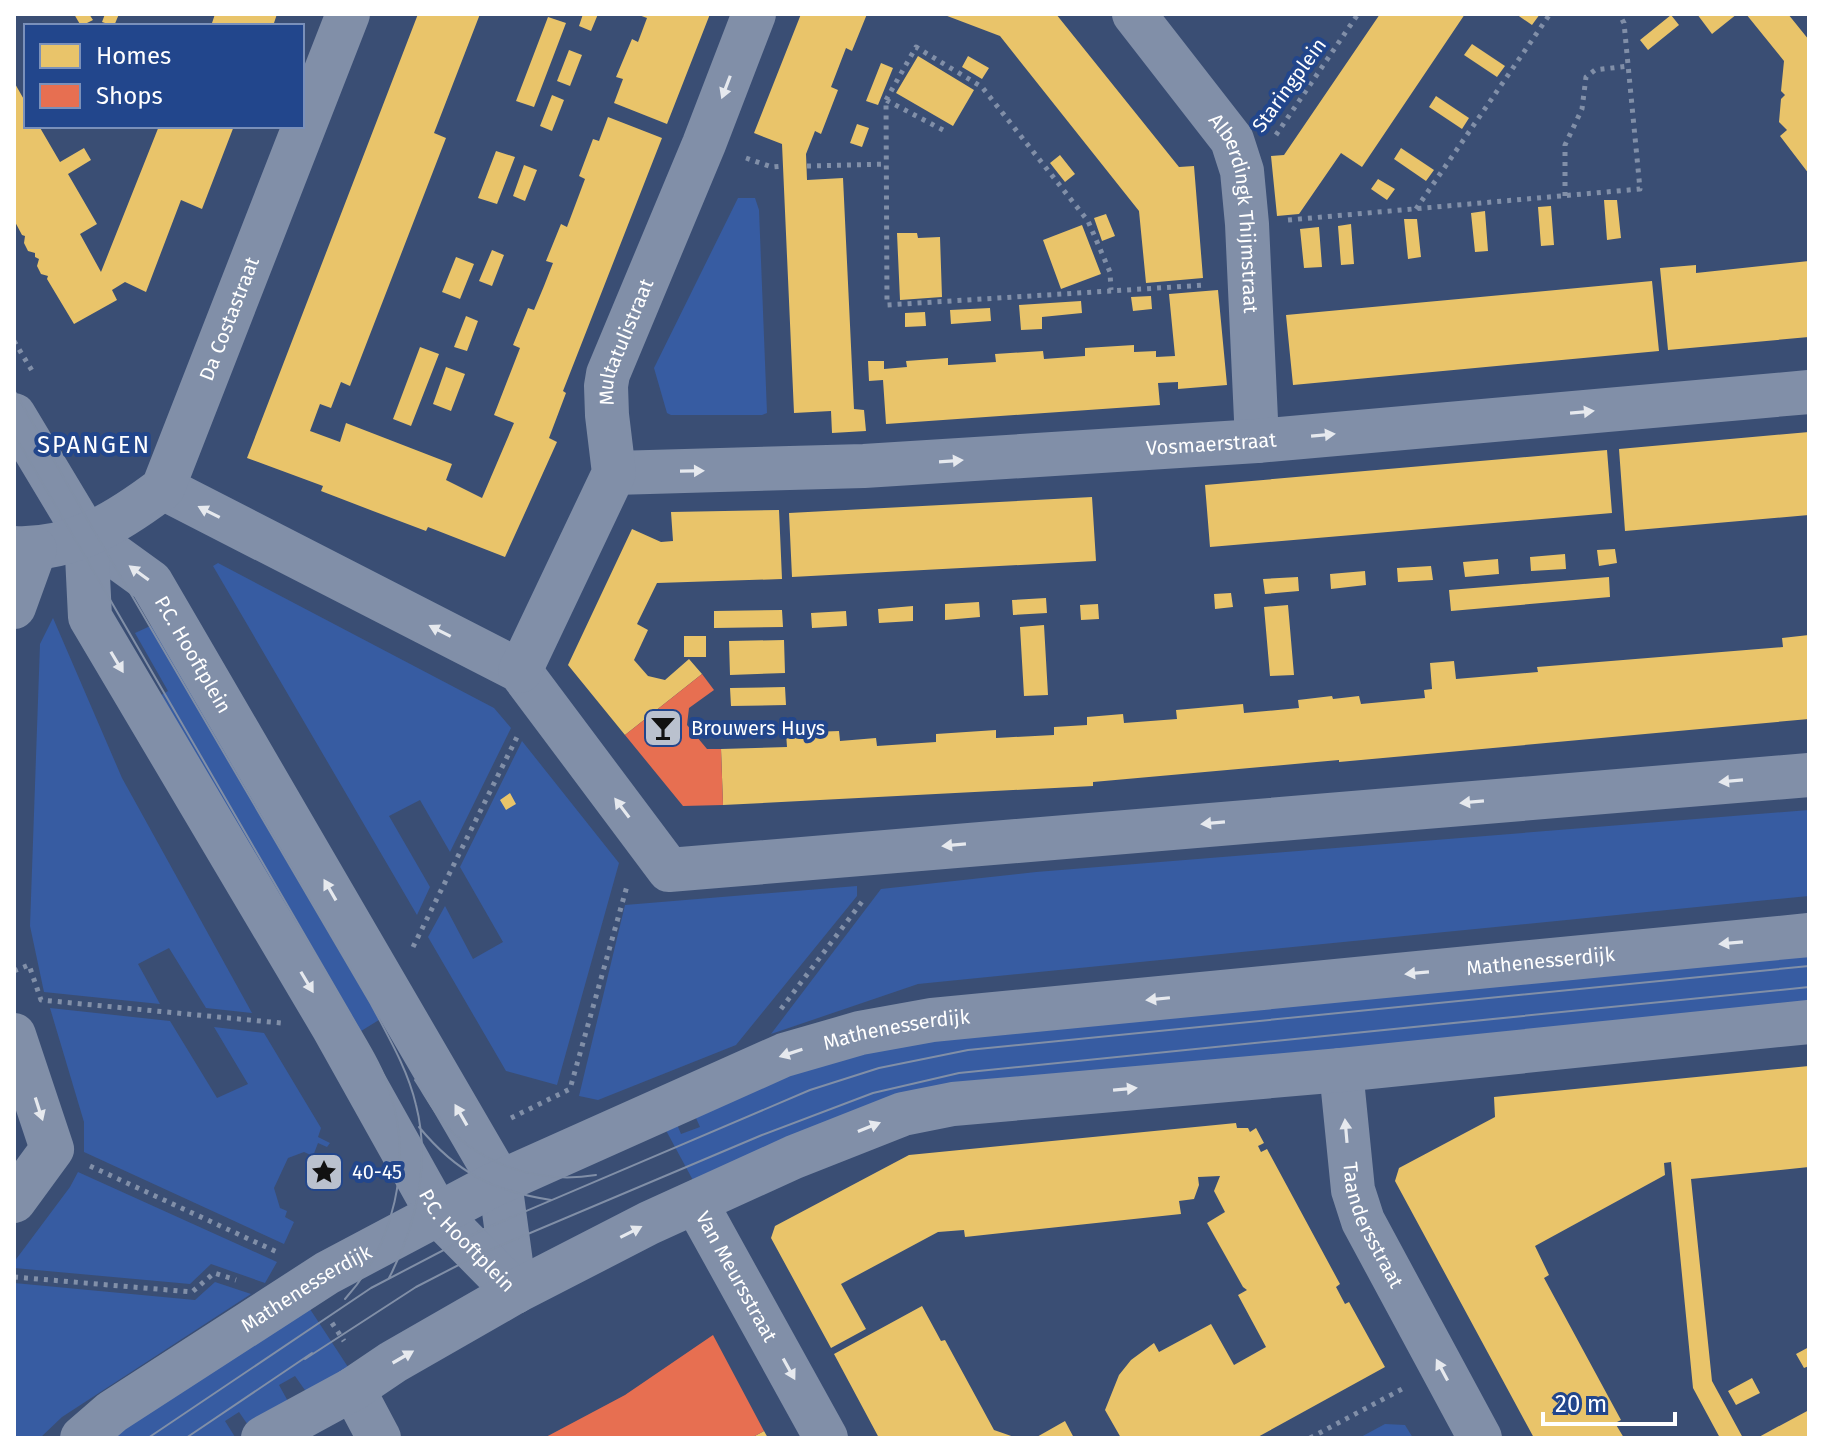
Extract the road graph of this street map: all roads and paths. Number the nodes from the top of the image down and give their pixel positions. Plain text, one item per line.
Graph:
1 (348, 14) edge
2 (754, 14) edge
3 (1134, 14) edge
4 (1358, 14) edge
5 (1550, 14) edge
6 (1619, 14) edge
7 (1628, 66) junction
8 (886, 100) junction
9 (304, 127) edge
10 (304, 128) edge
11 (943, 130) dead end
12 (887, 164) junction
13 (807, 166) dead end
14 (1242, 171) junction
15 (1565, 196) junction
16 (1416, 209) junction
17 (1247, 224) junction
18 (1250, 283) junction
19 (1111, 291) junction
20 (1809, 392) edge
21 (14, 415) edge
22 (1257, 441) junction
23 (614, 473) junction
24 (163, 488) junction
25 (86, 535) junction
26 (24, 548) edge
27 (14, 607) edge
28 (520, 671) junction
29 (1809, 775) edge
30 (491, 791) dead end
31 (625, 886) dead end
32 (872, 889) dead end
33 (1809, 935) edge
34 (409, 955) dead end
35 (14, 971) edge
36 (773, 1019) dead end
37 (1809, 1022) edge
38 (290, 1024) dead end
39 (14, 1035) edge
40 (1341, 1070) junction
41 (506, 1120) dead end
42 (52, 1149) junction
43 (500, 1182) junction
44 (14, 1201) edge
45 (696, 1203) junction
46 (437, 1213) junction
47 (294, 1270) junction
48 (14, 1277) edge
49 (243, 1283) dead end
50 (515, 1292) junction
51 (1441, 1368) junction
52 (353, 1389) junction
53 (82, 1438) edge
54 (263, 1438) edge
55 (379, 1438) edge
56 (826, 1438) edge
57 (1310, 1438) edge
58 (1480, 1438) edge

1 - 9 street, Da Costastraat
2 -> 23 street, Multatulistraat
3 - 14 street, Alberdingk Thijmstraat
4 - 14 path, Staringplein
5 - 16 path
6 - 7 path
7 - 15 path
7 - 15 path
8 - 11 path
8 - 12 path
8 - 19 path
10 - 24 street, Da Costastraat
12 - 13 path
12 - 19 path
14 - 17 street, Alberdingk Thijmstraat
15 - 16 path
16 - 17 path
17 - 18 street, Alberdingk Thijmstraat
18 - 19 path
18 - 22 street, Alberdingk Thijmstraat
22 -> 20 street, Vosmaerstraat
21 - 25 street
23 -> 22 street, Vosmaerstraat
23 - 28 street
24 - 25 street
28 -> 24 street
25 - 26 street
43 -> 25 street, P.C. Hooftplein
25 -> 46 street, P.C. Hooftplein
26 - 27 street
29 -> 28 street
30 - 34 path
31 - 41 path
32 - 36 path
33 -> 43 street, Mathenesserdijk
35 - 38 path
37 - 40 street
39 -> 42 street
45 -> 40 street
51 -> 40 street, Taandersstraat
42 - 44 street
42 - 47 path
43 - 46 street, Mathenesserdijk
43 - 50 street, P.C. Hooftplein
50 -> 45 street
45 -> 56 street, Van Meursstraat
46 - 47 street, Mathenesserdijk
46 - 50 street, P.C. Hooftplein
47 - 52 path
47 - 53 street, Mathenesserdijk
48 - 49 path
52 -> 50 street
51 - 57 path
58 -> 51 street, Taandersstraat
52 - 54 street
52 - 55 street

